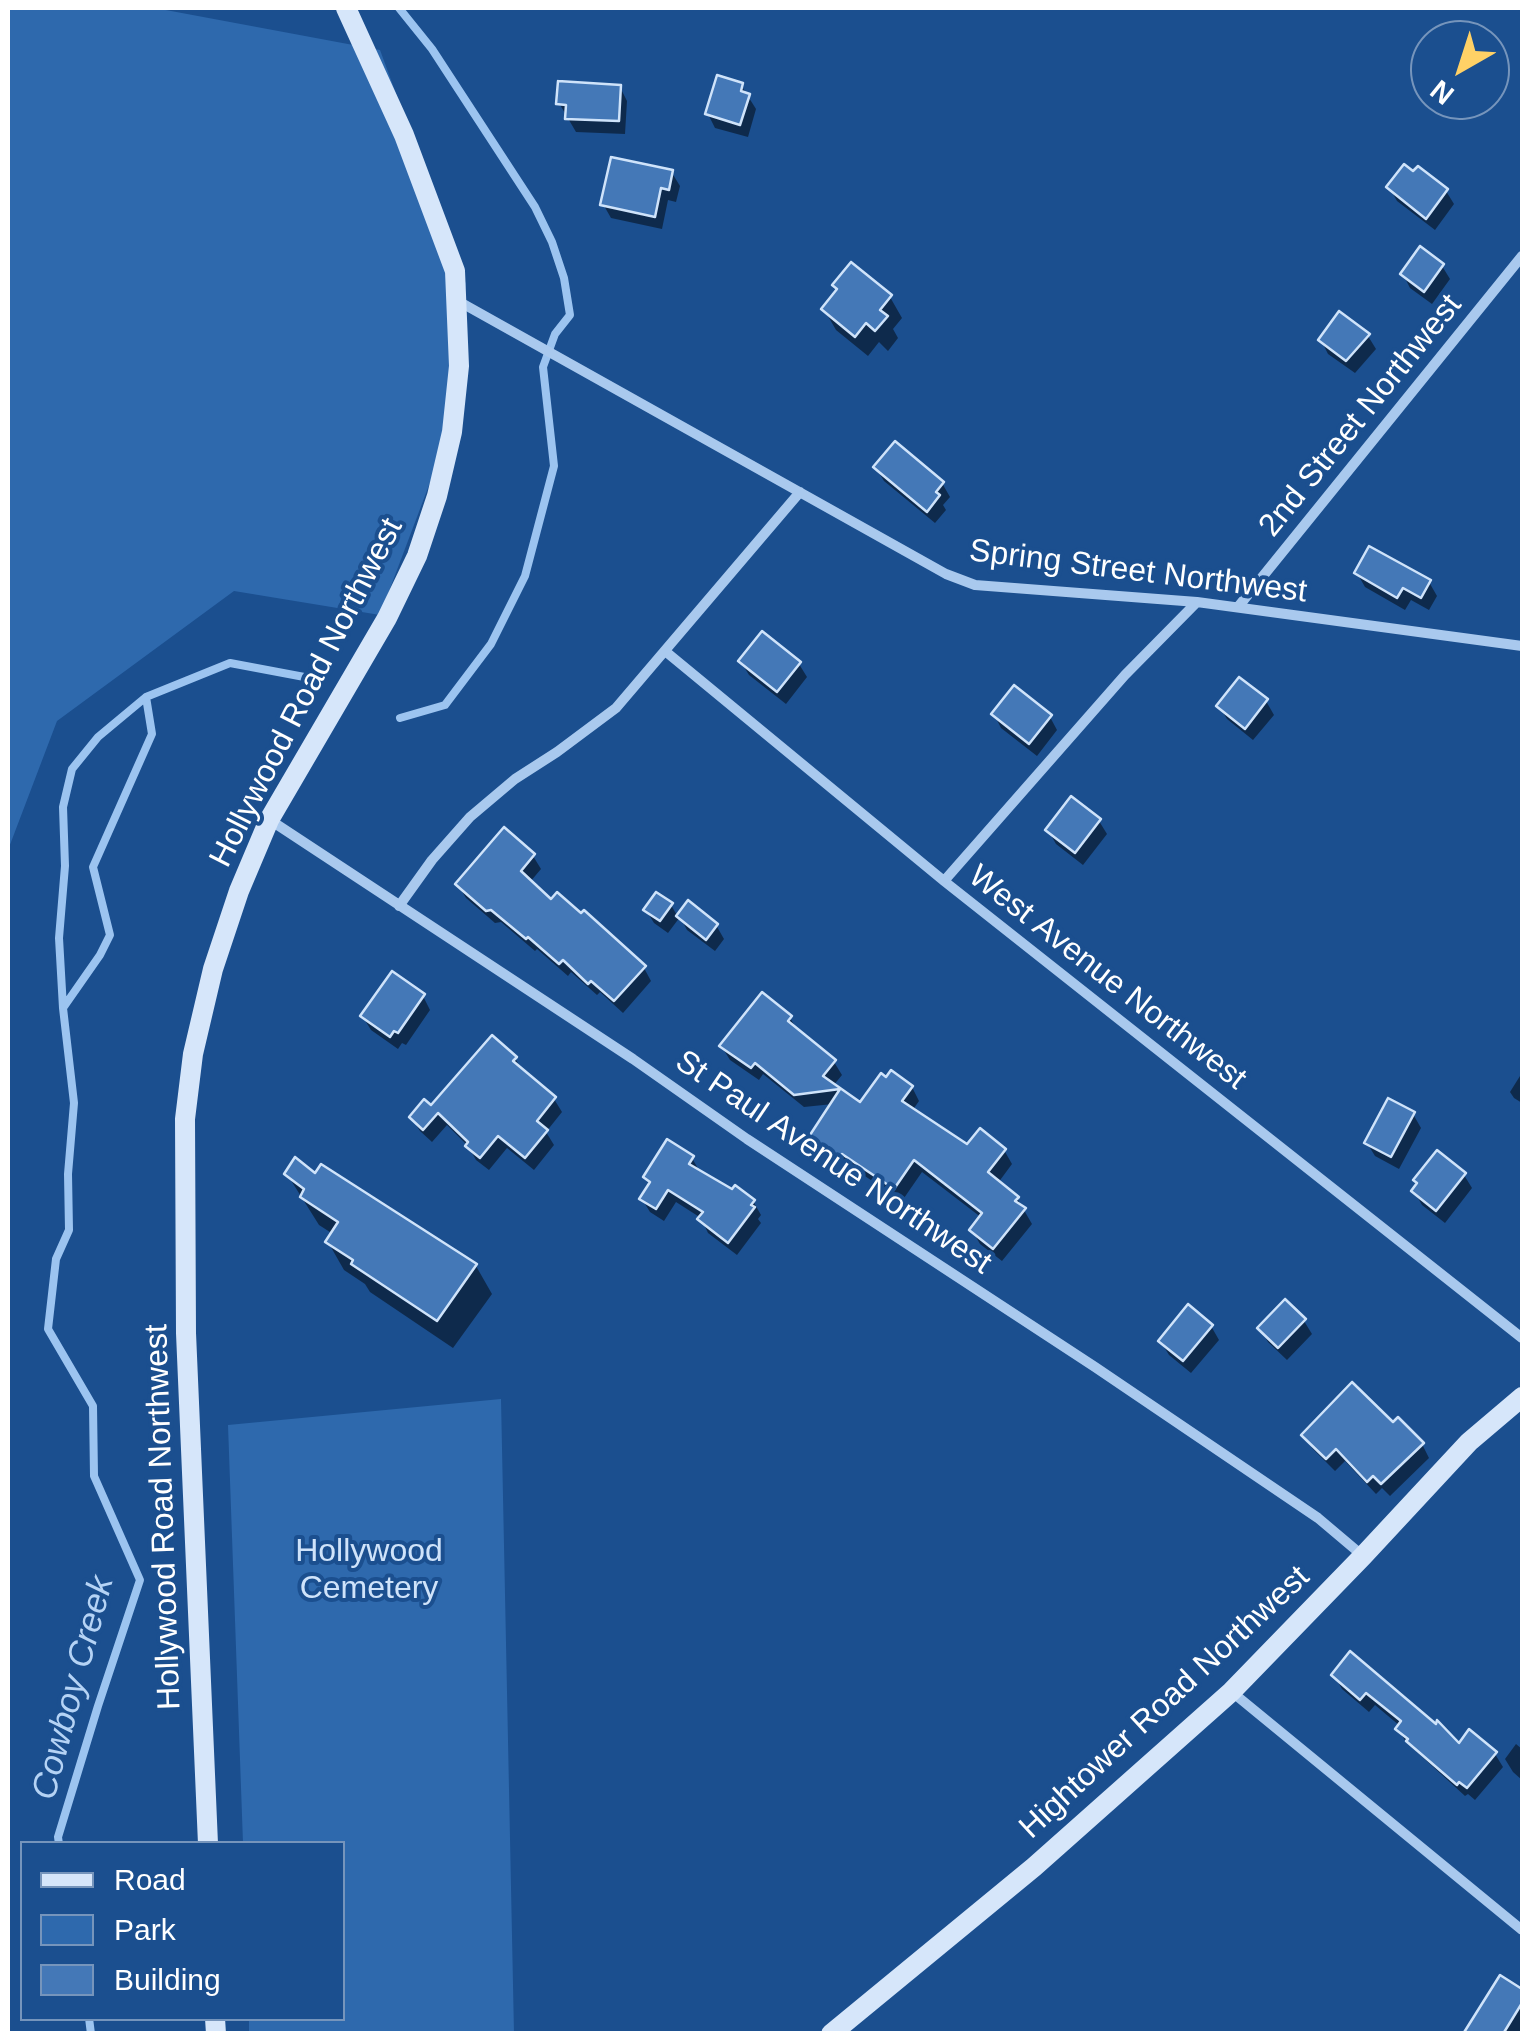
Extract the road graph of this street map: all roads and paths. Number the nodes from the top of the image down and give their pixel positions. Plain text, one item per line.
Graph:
1 (346, 8) edge
2 (1522, 256) edge
3 (458, 301) junction
4 (800, 492) junction
5 (1197, 602) junction
6 (1238, 607) junction
7 (1522, 646) edge
8 (665, 651) junction
9 (269, 820) junction
10 (944, 881) junction
11 (399, 906) junction
12 (1522, 1338) edge
13 (1522, 1397) edge
14 (1363, 1556) junction
15 (1231, 1692) junction
16 (208, 1841) edge
17 (1522, 1930) edge
18 (832, 2034) edge

1 - 3 street, Hollywood Road Northwest
2 - 6 street, 2nd Street Northwest
3 - 4 street, Spring Street Northwest
3 - 9 street, Hollywood Road Northwest
4 - 5 street, Spring Street Northwest
4 - 8 street
5 - 6 street, Spring Street Northwest
5 - 10 street
6 - 7 street, Spring Street Northwest
8 - 10 street, West Avenue Northwest
8 - 11 street
9 - 11 street, St Paul Avenue Northwest
9 - 16 street, Hollywood Road Northwest
10 - 12 street, West Avenue Northwest
11 - 14 street, St Paul Avenue Northwest
13 - 14 street, Hightower Road Northwest
14 - 15 street, Hightower Road Northwest
15 - 17 street
15 - 18 street, Hightower Road Northwest

